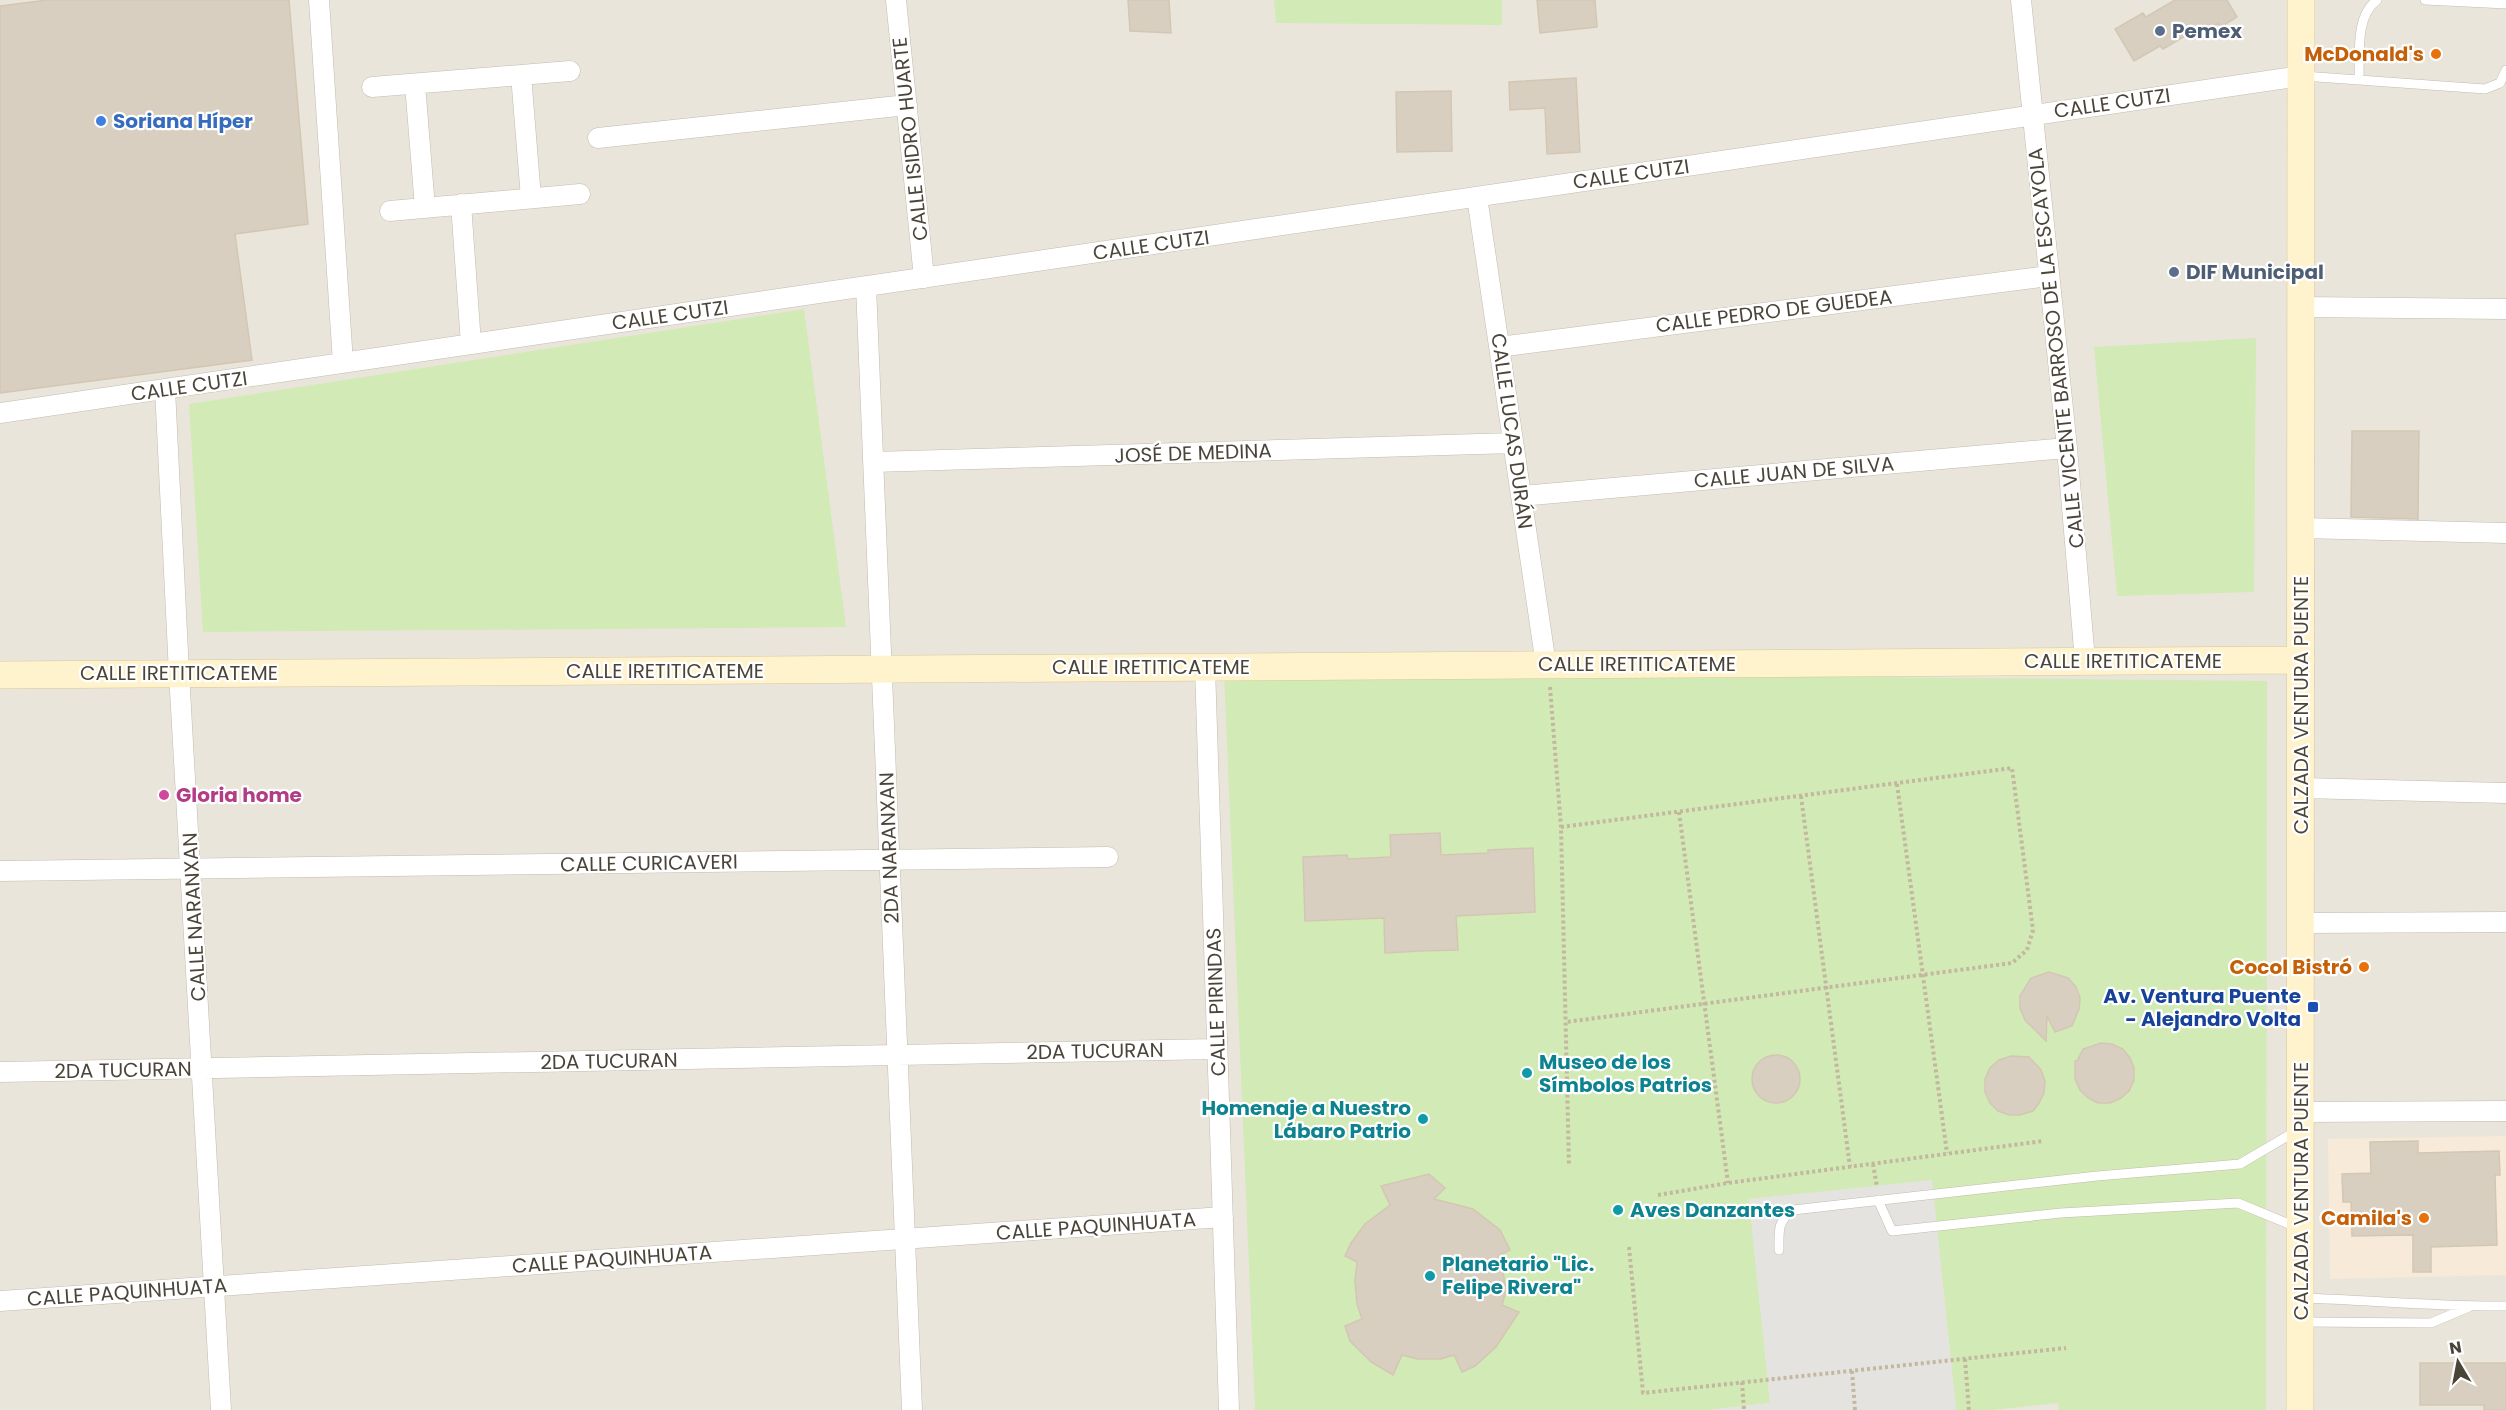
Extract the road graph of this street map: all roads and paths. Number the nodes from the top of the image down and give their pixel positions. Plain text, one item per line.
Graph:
1 (320, 0) edge
2 (896, 0) edge
3 (2021, 0) edge
4 (2301, 0) edge
5 (2377, 0) edge
6 (2425, 0) edge
7 (2506, 4) edge
8 (2506, 70) edge
9 (570, 71) dead end
10 (521, 75) junction
11 (2301, 76) junction
12 (2359, 79) junction
13 (415, 84) junction
14 (372, 87) dead end
15 (907, 105) junction
16 (2033, 115) junction
17 (598, 138) dead end
18 (580, 194) dead end
19 (1477, 197) junction
20 (531, 198) junction
21 (461, 204) junction
22 (425, 208) junction
23 (390, 211) dead end
24 (2049, 276) junction
25 (924, 278) junction
26 (866, 286) junction
27 (2301, 307) junction
28 (2506, 309) edge
29 (471, 344) junction
30 (1499, 346) junction
31 (343, 363) junction
32 (165, 389) junction
33 (0, 413) edge
34 (1513, 443) junction
35 (2067, 448) junction
36 (873, 462) junction
37 (1521, 496) junction
38 (2301, 528) junction
39 (2506, 533) edge
40 (2301, 660) junction
41 (2085, 661) junction
42 (1546, 664) junction
43 (1204, 667) junction
44 (881, 669) junction
45 (179, 673) junction
46 (0, 675) edge
47 (1896, 784) junction
48 (2301, 788) junction
49 (2506, 793) edge
50 (1801, 796) junction
51 (1679, 812) junction
52 (1561, 827) junction
53 (1108, 857) dead end
54 (889, 860) junction
55 (191, 869) junction
56 (0, 871) edge
57 (2506, 922) edge
58 (2301, 923) junction
59 (1923, 976) junction
60 (1826, 987) junction
61 (1704, 1004) junction
62 (1566, 1022) junction
63 (1217, 1049) junction
64 (897, 1055) junction
65 (203, 1068) junction
66 (0, 1072) edge
67 (2506, 1111) edge
68 (2300, 1118) junction
69 (2043, 1141) dead end
70 (1947, 1153) junction
71 (1873, 1164) junction
72 (1569, 1166) dead end
73 (1850, 1167) junction
74 (1728, 1183) junction
75 (1658, 1195) dead end
76 (1878, 1200) junction
77 (1223, 1217) junction
78 (2301, 1234) junction
79 (905, 1239) junction
80 (1629, 1247) dead end
81 (1779, 1250) dead end
82 (214, 1286) junction
83 (0, 1301) edge
84 (2472, 1306) junction
85 (2506, 1306) edge
86 (2301, 1310) junction
87 (2066, 1348) dead end
88 (1965, 1359) junction
89 (1852, 1371) junction
90 (1742, 1382) junction
91 (221, 1410) edge
92 (912, 1410) edge
93 (1230, 1410) edge
94 (1744, 1410) edge
95 (1855, 1410) edge
96 (1970, 1410) edge
97 (2300, 1410) edge

1 - 31 street
2 - 15 street, CALLE ISIDRO HUARTE
3 - 16 street, CALLE VICENTE BARROSO DE LA ESCAYOLA
4 - 11 street, CALZADA VENTURA PUENTE
5 - 12 lane
6 - 7 lane
8 - 12 lane
9 - 10 street
10 - 13 street
10 - 20 street
11 - 12 lane
11 - 16 street, CALLE CUTZI
11 - 27 street, CALZADA VENTURA PUENTE
13 - 14 street
13 - 22 street
15 - 17 street
15 - 25 street, CALLE ISIDRO HUARTE
16 - 19 street, CALLE CUTZI
16 - 24 street, CALLE VICENTE BARROSO DE LA ESCAYOLA
18 - 20 street
19 - 25 street, CALLE CUTZI
19 - 30 street, CALLE LUCAS DURÁN
20 - 21 street
21 - 22 street
21 - 29 street
22 - 23 street
24 - 30 street, CALLE PEDRO DE GUEDEA
24 - 35 street, CALLE VICENTE BARROSO DE LA ESCAYOLA
25 - 26 street, CALLE CUTZI
26 - 29 street, CALLE CUTZI
26 - 36 street, 2DA NARANXAN
27 - 28 street
27 - 38 street, CALZADA VENTURA PUENTE
29 - 31 street, CALLE CUTZI
30 - 34 street, CALLE LUCAS DURÁN
31 - 32 street, CALLE CUTZI
32 - 33 street, CALLE CUTZI
32 - 45 street, CALLE NARANXAN
34 - 36 street, JOSÉ DE MEDINA
34 - 37 street, CALLE LUCAS DURÁN
35 - 37 street, CALLE JUAN DE SILVA
35 - 41 street, CALLE VICENTE BARROSO DE LA ESCAYOLA
36 - 44 street, 2DA NARANXAN
37 - 42 street, CALLE LUCAS DURÁN
38 - 39 street
38 - 40 street, CALZADA VENTURA PUENTE
40 - 41 street, CALLE IRETITICATEME
40 - 48 street, CALZADA VENTURA PUENTE
41 - 42 street, CALLE IRETITICATEME
42 - 43 street, CALLE IRETITICATEME
42 - 52 path
43 - 44 street, CALLE IRETITICATEME
43 - 63 street, CALLE PIRINDAS
44 - 45 street, CALLE IRETITICATEME
44 - 54 street, 2DA NARANXAN
45 - 46 street, CALLE IRETITICATEME
45 - 55 street, CALLE NARANXAN
47 - 50 path
47 - 59 path
47 - 59 path
48 - 49 street
48 - 58 street, CALZADA VENTURA PUENTE
50 - 51 path
50 - 60 path
51 - 52 path
51 - 61 path
52 - 62 path
53 - 54 street, CALLE CURICAVERI
54 - 55 street, CALLE CURICAVERI
54 - 64 street, 2DA NARANXAN
55 - 56 street, CALLE CURICAVERI
55 - 65 street, CALLE NARANXAN
57 - 58 street
58 - 68 street, CALZADA VENTURA PUENTE
59 - 60 path
59 - 70 path
60 - 61 path
60 - 73 path
61 - 62 path
61 - 74 path
62 - 72 path
63 - 64 street, 2DA TUCURAN
63 - 77 street, CALLE PIRINDAS
64 - 65 street, 2DA TUCURAN
64 - 79 street, 2DA NARANXAN
65 - 66 street, 2DA TUCURAN
65 - 82 street, CALLE NARANXAN
67 - 68 street
68 - 76 lane
68 - 78 street, CALZADA VENTURA PUENTE
69 - 70 path
70 - 71 path
71 - 73 path
71 - 76 path
73 - 74 path
74 - 75 path
76 - 78 lane
76 - 81 lane
77 - 79 street, CALLE PAQUINHUATA
77 - 93 street, CALLE PIRINDAS
78 - 86 street, CALZADA VENTURA PUENTE
79 - 82 street, CALLE PAQUINHUATA
79 - 92 street, 2DA NARANXAN
80 - 90 path
82 - 83 street, CALLE PAQUINHUATA
82 - 91 street, CALLE NARANXAN
84 - 85 lane
84 - 86 lane
84 - 86 lane
86 - 97 street, CALZADA VENTURA PUENTE
87 - 88 path
88 - 89 path
88 - 96 path
89 - 90 path
89 - 95 path
90 - 94 path

